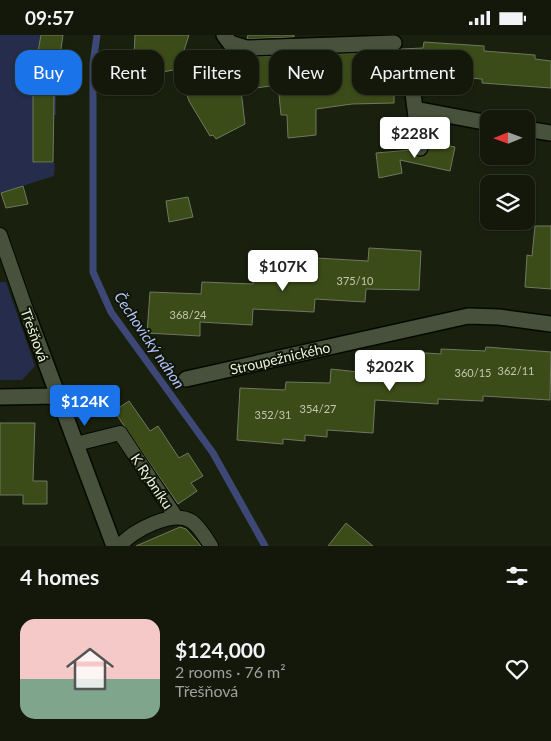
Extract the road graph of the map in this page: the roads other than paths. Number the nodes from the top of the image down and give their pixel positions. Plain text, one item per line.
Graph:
1 (224, 35) edge
2 (394, 43) dead end
3 (413, 95) edge
4 (415, 109) junction
5 (480, 121) edge
6 (535, 130) edge
7 (551, 133) edge
8 (420, 148) dead end
9 (0, 235) edge
10 (29, 318) joint
11 (551, 324) edge
12 (186, 379) dead end
13 (58, 396) junction
14 (0, 397) edge
15 (76, 444) junction
16 (176, 517) junction
17 (114, 546) edge
18 (120, 546) edge
19 (211, 546) edge

1 - 2 street
3 - 4 street
4 - 5 street
4 - 8 street
6 - 7 street
9 - 10 lane, Třešňová
10 - 13 street, Třešňová
11 - 12 street, Stroupežnického
13 - 14 street
13 - 15 street, Třešňová
15 - 16 lane, K Rybníku
15 - 17 street, Třešňová
16 - 18 lane, K Rybníku
16 - 19 lane, K Rybníku

